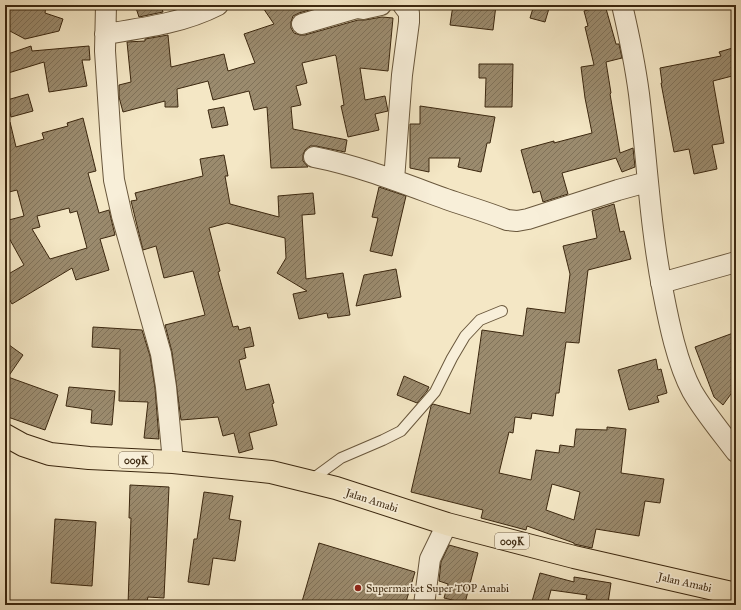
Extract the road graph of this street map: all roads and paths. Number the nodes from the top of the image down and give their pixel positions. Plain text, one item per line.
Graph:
1 (106, 5) edge
2 (218, 5) edge
3 (380, 5) edge
4 (403, 5) edge
5 (622, 5) edge
6 (356, 7) edge
7 (302, 24) dead end
8 (105, 34) junction
9 (314, 157) dead end
10 (394, 180) junction
11 (647, 182) junction
12 (736, 262) edge
13 (661, 283) junction
14 (502, 311) dead end
15 (5, 435) edge
16 (736, 452) edge
17 (173, 462) junction
18 (290, 477) junction
19 (447, 524) junction
20 (736, 594) edge
21 (424, 605) edge

1 - 8 street
2 - 8 street
3 - 6 street
4 - 10 street
5 - 11 street
6 - 7 street
8 - 17 street
9 - 10 street
10 - 11 street
11 - 13 street
12 - 13 street
13 - 16 street
14 - 18 lane
15 - 17 main road, Jalan Amabi / 009K
17 - 18 main road, Jalan Amabi / 009K
18 - 19 main road, Jalan Amabi / 009K
19 - 20 main road, Jalan Amabi / 009K
19 - 21 street

